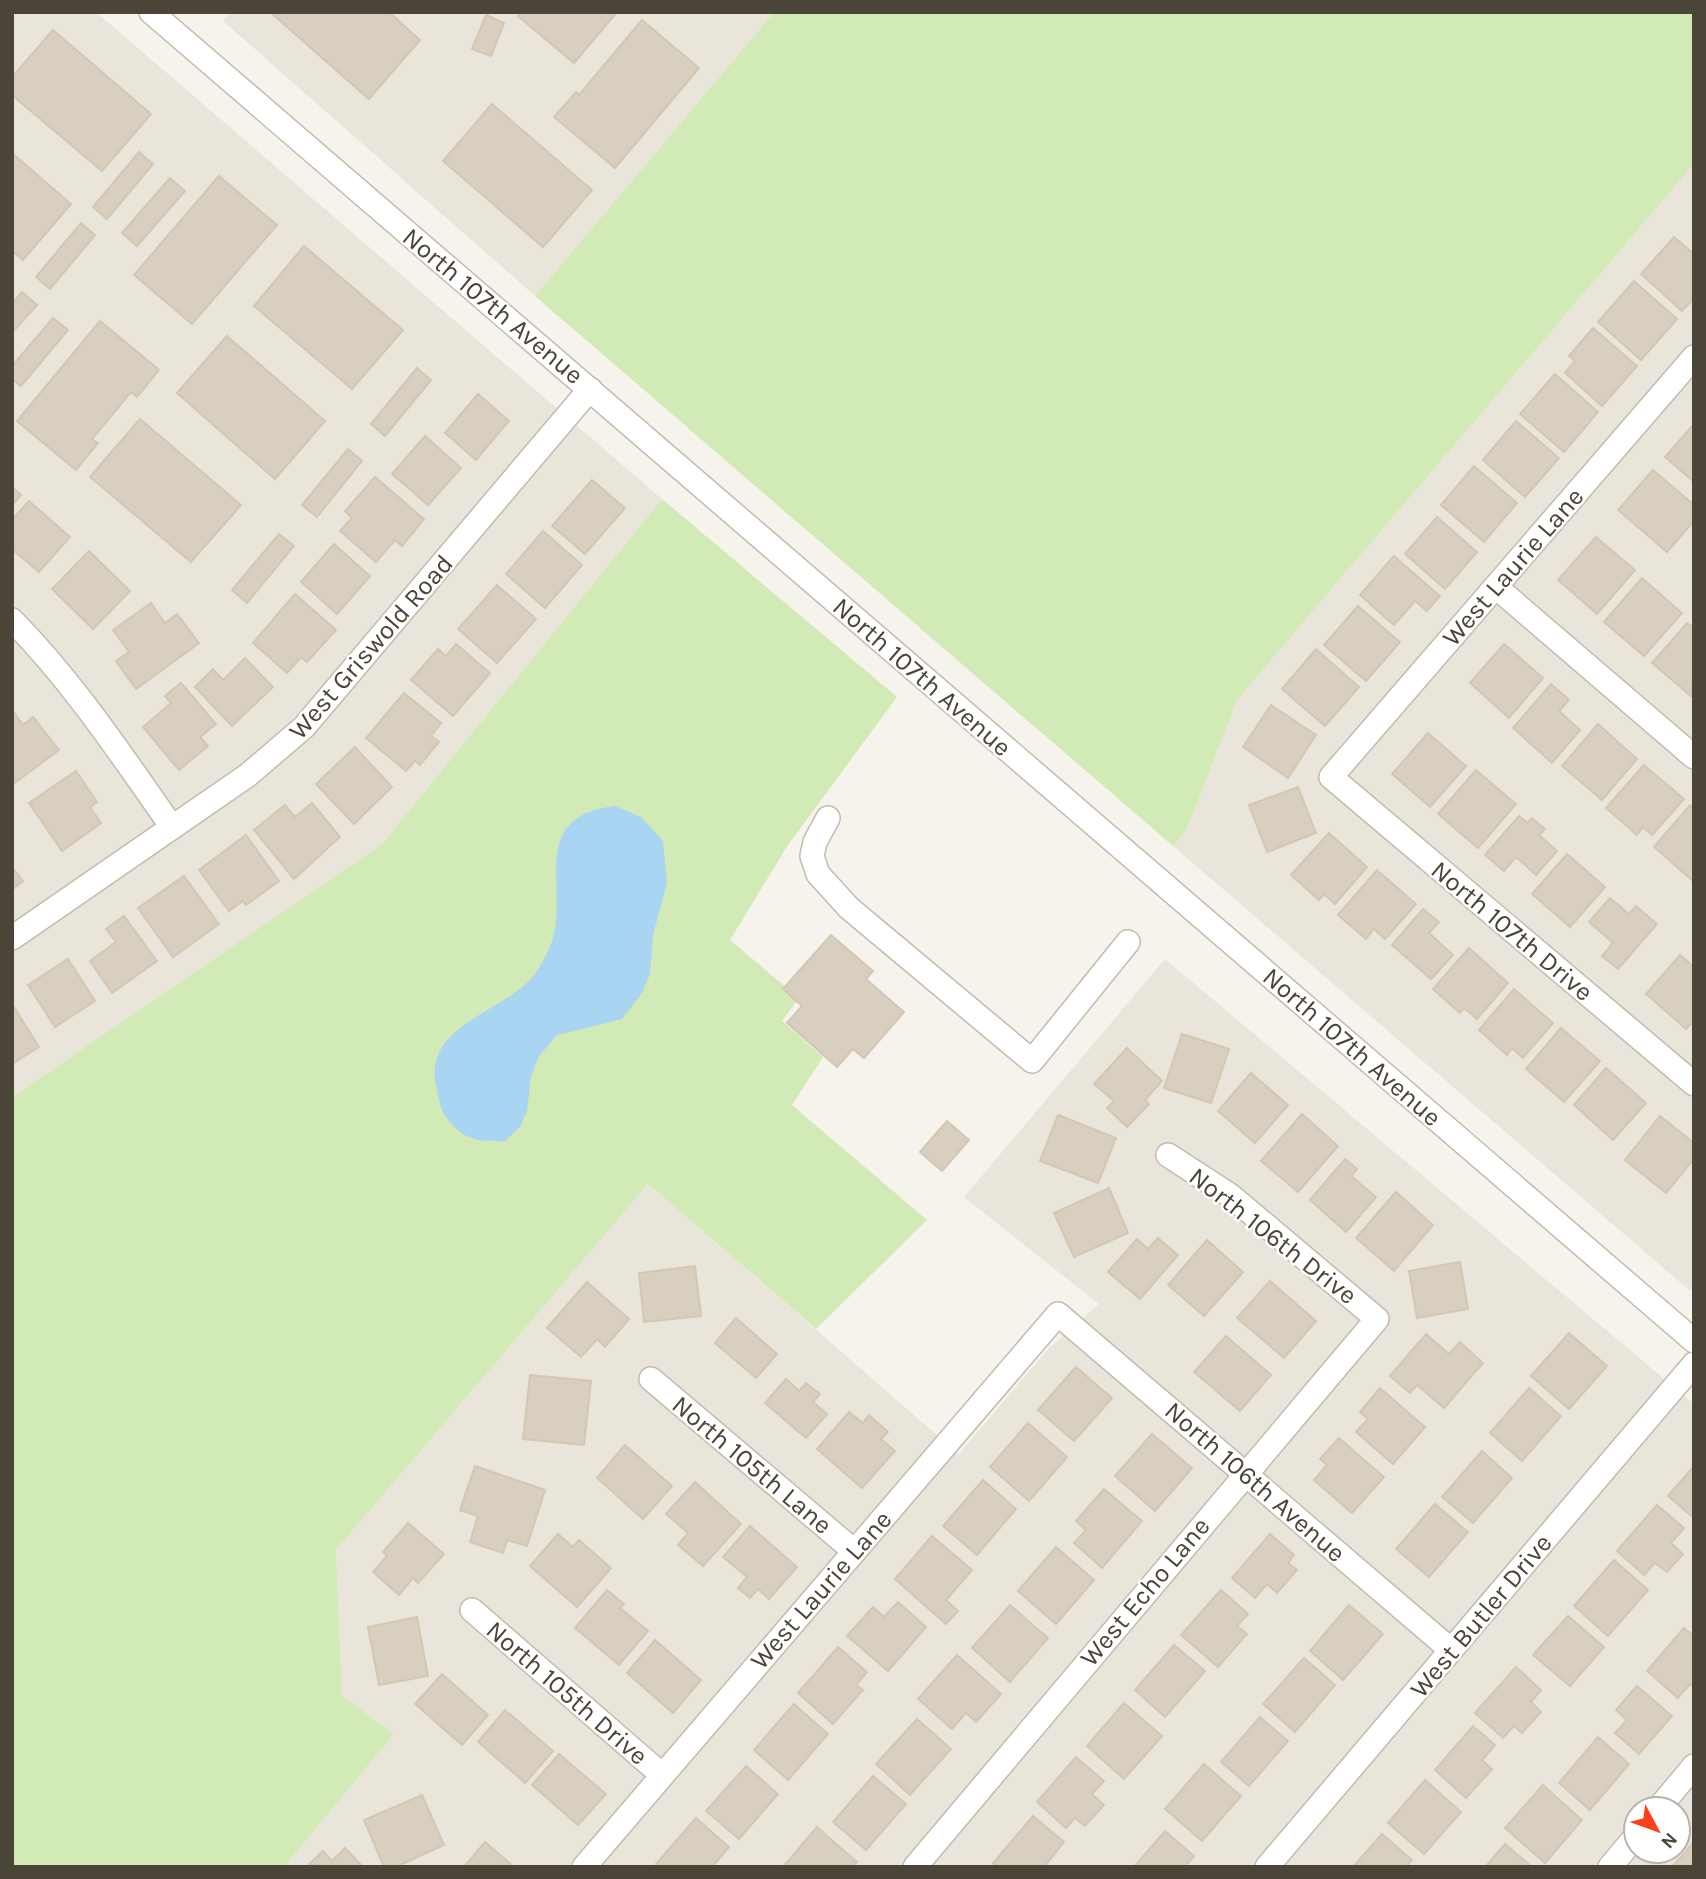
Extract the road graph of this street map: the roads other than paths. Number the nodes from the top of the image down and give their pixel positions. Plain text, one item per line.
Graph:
1 (151, 12) edge
2 (1694, 357) edge
3 (590, 389) junction
4 (1496, 587) junction
5 (12, 620) edge
6 (1694, 757) edge
7 (1331, 777) joint
8 (828, 818) dead end
9 (172, 827) junction
10 (12, 938) edge
11 (1128, 942) dead end
12 (1693, 1085) edge
13 (1168, 1155) dead end
14 (1058, 1314) joint
15 (1377, 1319) joint
16 (1694, 1341) edge
17 (1694, 1364) edge
18 (651, 1379) dead end
19 (1245, 1472) junction
20 (854, 1551) junction
21 (472, 1610) dead end
22 (1451, 1650) junction
23 (1694, 1766) edge
24 (662, 1775) junction
25 (1670, 1795) edge
26 (1622, 1853) edge
27 (584, 1867) edge
28 (915, 1867) edge
29 (1267, 1867) edge
30 (1611, 1867) edge

1 - 3 street, North 107th Avenue
2 - 4 street, West Laurie Lane
3 - 9 street, West Griswold Road
3 - 16 street, North 107th Avenue
4 - 6 street
4 - 7 street, West Laurie Lane
5 - 9 street
7 - 12 street, North 107th Drive
8 - 11 street
9 - 10 street, West Griswold Road
13 - 15 street, North 106th Drive
14 - 19 street, North 106th Avenue
14 - 20 street, West Laurie Lane
15 - 19 street, West Echo Lane
17 - 22 street, West Butler Drive
18 - 20 street, North 105th Lane
19 - 22 street, North 106th Avenue
19 - 28 street, West Echo Lane
20 - 24 street, West Laurie Lane
21 - 24 street, North 105th Drive
22 - 29 street, West Butler Drive
23 - 25 street
24 - 27 street, West Laurie Lane
26 - 30 street

